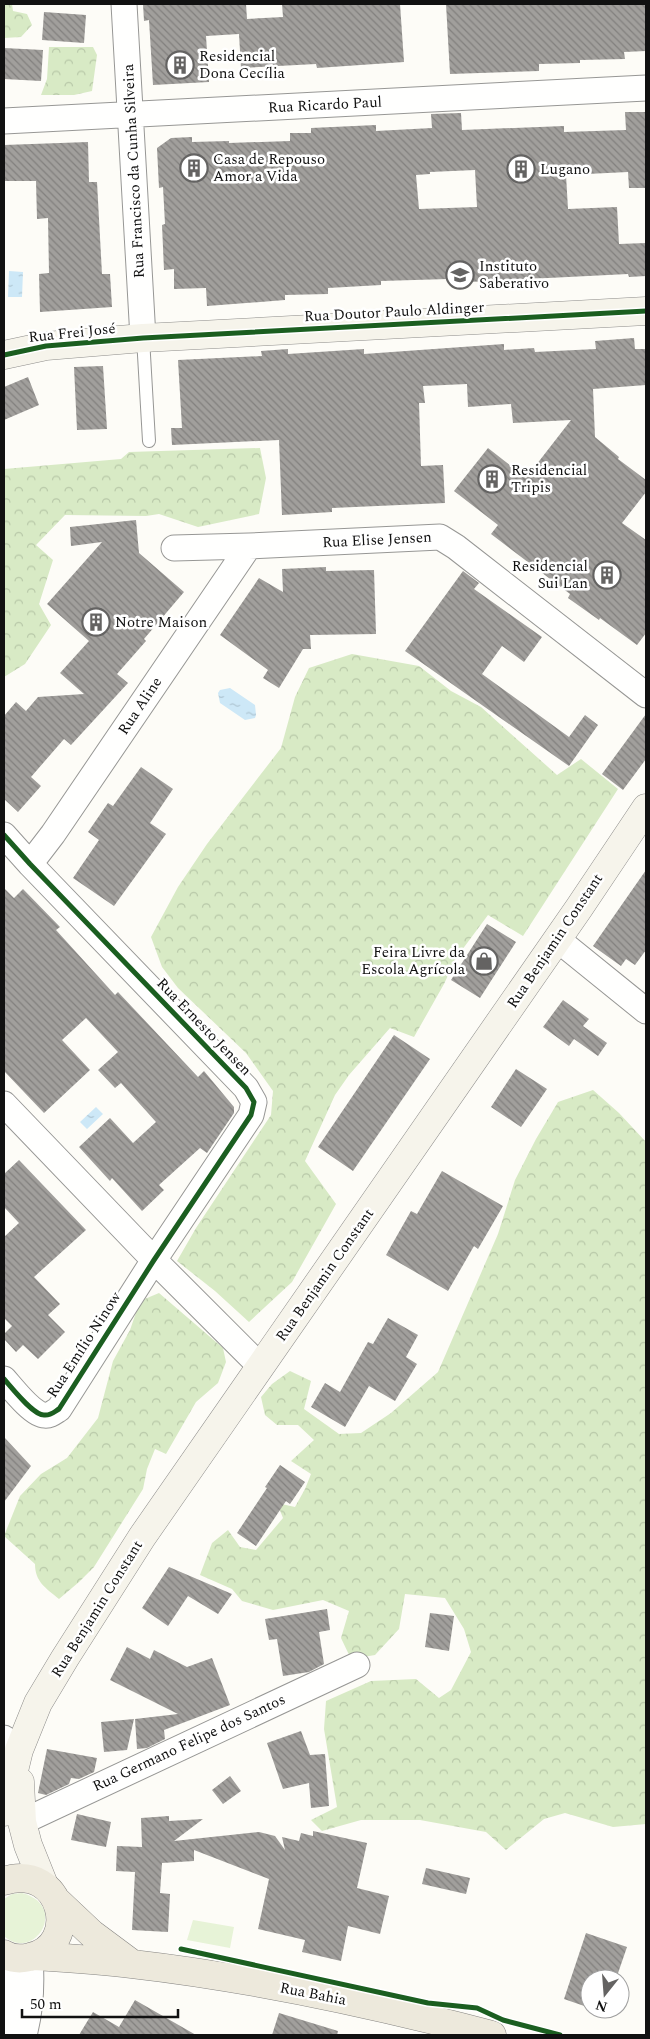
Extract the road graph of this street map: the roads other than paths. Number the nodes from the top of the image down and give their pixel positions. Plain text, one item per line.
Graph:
1 (124, 4) edge
2 (646, 88) edge
3 (131, 116) junction
4 (4, 121) edge
5 (646, 311) edge
6 (143, 338) junction
7 (4, 355) edge
8 (149, 441) dead end
9 (249, 546) junction
10 (174, 548) dead end
11 (646, 695) edge
12 (646, 808) edge
13 (4, 835) edge
14 (30, 864) junction
15 (557, 939) junction
16 (646, 1011) edge
17 (4, 1104) edge
18 (154, 1260) junction
19 (260, 1366) junction
20 (4, 1379) edge
21 (357, 1665) dead end
22 (12, 1744) edge
23 (13, 1817) edge
24 (4, 1881) edge
25 (51, 1893) junction
26 (16, 1956) edge
27 (131, 1963) junction
28 (4, 2033) edge
29 (24, 2035) edge
30 (492, 2035) edge

1 - 3 street, Rua Francisco da Cunha Silveira
2 - 3 street, Rua Ricardo Paul
3 - 4 street, Rua Ricardo Paul
3 - 6 street, Rua Francisco da Cunha Silveira
5 - 6 main road, Rua Doutor Paulo Aldinger
6 - 7 main road, Rua Frei José
6 - 8 lane
9 - 10 street, Rua Elise Jensen
9 - 11 street, Rua Elise Jensen
9 - 14 street, Rua Aline
12 - 15 main road, Rua Benjamin Constant
13 - 14 street, Rua Ernesto Jensen
14 - 18 street, Rua Ernesto Jensen
15 - 16 street
15 - 19 main road, Rua Benjamin Constant
17 - 18 street
18 - 19 street
18 - 20 street, Rua Emílio Ninow
19 - 22 main road, Rua Benjamin Constant
21 - 23 street, Rua Germano Felipe dos Santos
22 - 23 main road, Rua Benjamin Constant
23 - 25 main road, Rua Benjamin Constant
24 - 25 main road
25 - 26 main road
25 - 27 main road, Rua Bahia
26 - 27 main road, Rua Bahia
26 - 28 street
26 - 29 street
27 - 30 main road, Rua Bahia

